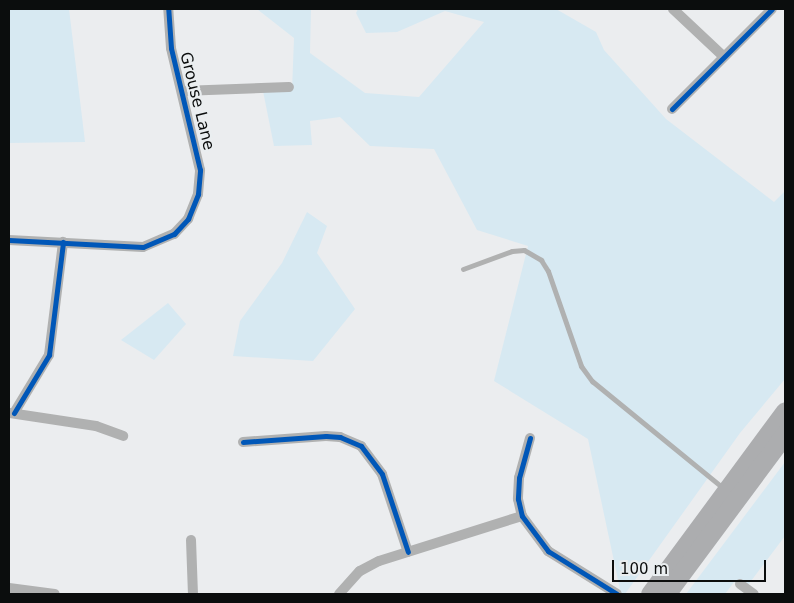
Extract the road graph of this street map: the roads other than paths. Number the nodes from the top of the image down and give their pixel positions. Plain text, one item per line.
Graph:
1 (168, 9) edge
2 (673, 9) edge
3 (772, 9) edge
4 (723, 56) junction
5 (289, 87) dead end
6 (182, 91) junction
7 (672, 109) dead end
8 (9, 240) edge
9 (63, 242) junction
10 (463, 269) dead end
11 (785, 410) edge
12 (12, 413) edge
13 (785, 434) edge
14 (123, 436) dead end
15 (530, 438) dead end
16 (243, 442) dead end
17 (725, 490) junction
18 (522, 516) junction
19 (191, 540) dead end
20 (408, 552) junction
21 (740, 584) dead end
22 (9, 588) edge
23 (55, 594) edge
24 (193, 594) edge
25 (339, 594) edge
26 (617, 594) edge
27 (650, 594) edge
28 (666, 594) edge
29 (754, 594) edge

1 - 6 street, Grouse Lane
2 - 4 street
3 - 4 street
4 - 7 street
5 - 6 street
6 - 9 street, Grouse Lane
8 - 9 street, Grouse Lane
9 - 12 street
10 - 17 lane
11 - 17 highway
12 - 14 street
13 - 28 highway
15 - 18 street
16 - 20 street
17 - 27 highway
18 - 20 street
18 - 26 street
19 - 24 street
20 - 25 street
21 - 29 street
22 - 23 street

